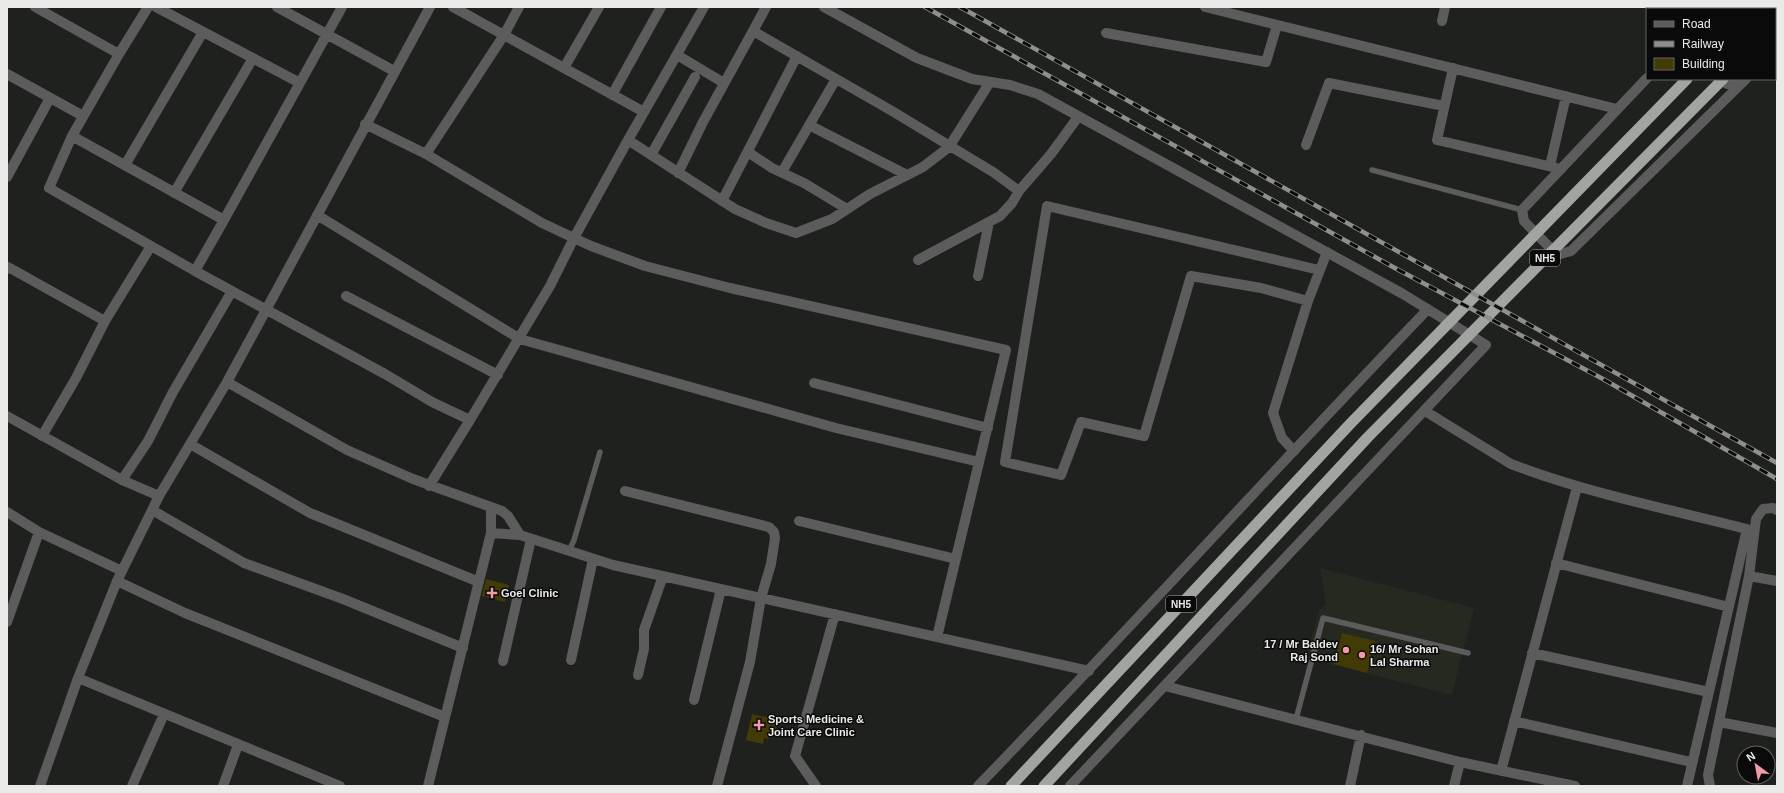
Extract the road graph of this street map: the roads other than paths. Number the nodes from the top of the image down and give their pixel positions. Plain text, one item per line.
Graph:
1 (35, 7) edge
2 (148, 7) edge
3 (156, 7) edge
4 (342, 7) edge
5 (430, 7) edge
6 (453, 7) edge
7 (519, 7) edge
8 (599, 7) edge
9 (661, 7) edge
10 (766, 7) edge
11 (824, 7) edge
12 (1205, 7) edge
13 (1445, 7) edge
14 (280, 8) edge
15 (700, 9) edge
16 (1442, 21) dead end
17 (1276, 25) junction
18 (753, 31) junction
19 (203, 32) junction
20 (1106, 33) dead end
21 (326, 34) junction
22 (504, 35) junction
23 (119, 54) junction
24 (677, 55) junction
25 (797, 56) junction
26 (253, 58) junction
27 (564, 68) junction
28 (1453, 68) junction
29 (394, 71) junction
30 (7, 74) edge
31 (695, 77) dead end
32 (836, 79) junction
33 (1646, 79) edge
34 (1646, 79) edge
35 (1686, 80) edge
36 (1720, 80) edge
37 (1722, 80) edge
38 (1745, 81) edge
39 (990, 82) junction
40 (300, 83) junction
41 (724, 83) junction
42 (612, 95) junction
43 (1566, 96) junction
44 (50, 98) junction
45 (1444, 106) junction
46 (644, 112) junction
47 (83, 116) junction
48 (1078, 117) junction
49 (365, 124) junction
50 (809, 125) junction
51 (72, 136) junction
52 (628, 140) junction
53 (1306, 145) dead end
54 (949, 147) junction
55 (748, 152) junction
56 (426, 154) junction
57 (651, 156) junction
58 (125, 166) junction
59 (1550, 166) junction
60 (1561, 169) junction
61 (1372, 170) dead end
62 (782, 172) junction
63 (678, 173) junction
64 (907, 175) junction
65 (7, 177) edge
66 (1019, 191) junction
67 (174, 193) junction
68 (722, 200) junction
69 (847, 209) junction
70 (1522, 210) junction
71 (317, 215) junction
72 (224, 220) junction
73 (989, 222) junction
74 (574, 238) junction
75 (152, 246) junction
76 (1327, 252) junction
77 (918, 260) dead end
78 (7, 269) edge
79 (1319, 270) junction
80 (195, 271) junction
81 (978, 276) dead end
82 (232, 291) junction
83 (346, 296) dead end
84 (1308, 301) junction
85 (1428, 309) junction
86 (266, 310) junction
87 (105, 321) junction
88 (520, 339) junction
89 (498, 375) junction
90 (227, 382) junction
91 (814, 383) dead end
92 (1425, 411) junction
93 (7, 416) edge
94 (470, 420) junction
95 (988, 428) junction
96 (42, 436) junction
97 (190, 444) junction
98 (1294, 450) junction
99 (600, 452) dead end
100 (979, 462) junction
101 (122, 480) junction
102 (429, 486) junction
103 (1577, 487) junction
104 (625, 491) dead end
105 (159, 496) junction
106 (491, 507) junction
107 (152, 510) junction
108 (1777, 510) edge
109 (7, 512) edge
110 (800, 521) dead end
111 (39, 532) junction
112 (491, 533) junction
113 (520, 535) junction
114 (531, 539) junction
115 (568, 551) junction
116 (593, 559) junction
117 (956, 559) junction
118 (1556, 563) junction
119 (122, 571) junction
120 (663, 576) junction
121 (1749, 576) junction
122 (117, 581) junction
123 (1777, 581) edge
124 (479, 582) junction
125 (721, 589) junction
126 (761, 598) junction
127 (10, 601) edge
128 (1729, 607) junction
129 (835, 614) junction
130 (7, 622) edge
131 (937, 637) junction
132 (463, 648) junction
133 (1468, 653) dead end
134 (1532, 653) junction
135 (571, 660) dead end
136 (503, 661) dead end
137 (1089, 671) junction
138 (638, 675) dead end
139 (78, 678) junction
140 (1165, 686) junction
141 (1709, 692) junction
142 (694, 700) dead end
143 (164, 714) junction
144 (445, 717) junction
145 (1296, 719) junction
146 (1514, 721) junction
147 (1719, 722) junction
148 (1777, 732) edge
149 (1361, 735) junction
150 (238, 745) junction
151 (1460, 762) junction
152 (1691, 762) junction
153 (1501, 771) junction
154 (330, 784) edge
155 (40, 786) edge
156 (132, 786) edge
157 (223, 786) edge
158 (340, 786) edge
159 (428, 786) edge
160 (717, 786) edge
161 (816, 786) edge
162 (978, 786) edge
163 (1011, 786) edge
164 (1044, 786) edge
165 (1070, 786) edge
166 (1350, 786) edge
167 (1454, 786) edge
168 (1575, 786) edge
169 (1687, 786) edge
170 (1710, 786) edge

1 - 23 street
2 - 23 street
3 - 19 street
4 - 21 street
5 - 29 street
6 - 22 street
7 - 22 street
8 - 27 street
9 - 42 street
10 - 18 street
11 - 39 street
12 - 17 street
13 - 16 street
14 - 21 street
15 - 24 street
17 - 20 street
17 - 28 street
18 - 25 street
18 - 41 street
19 - 26 street
19 - 58 street
21 - 29 street
21 - 40 street
22 - 27 street
22 - 56 street
23 - 47 street
24 - 41 street
24 - 46 street
25 - 32 street
25 - 55 street
26 - 40 street
26 - 67 street
27 - 42 street
28 - 43 street
28 - 45 street
29 - 49 street
30 - 44 street
31 - 57 street
32 - 50 street
32 - 54 street
33 - 43 street
34 - 60 street
35 - 163 highway, NH5
36 - 38 street
37 - 164 highway, NH5
38 - 70 street
39 - 48 street
39 - 54 street
40 - 72 street
41 - 63 street
42 - 46 street
43 - 59 street
44 - 47 street
44 - 65 street
45 - 53 street
45 - 59 street
46 - 52 street
47 - 51 street
48 - 66 street
48 - 76 street
49 - 56 street
49 - 71 street
50 - 62 street
50 - 64 street
51 - 58 street
51 - 75 street
52 - 57 street
52 - 74 street
54 - 64 street
54 - 66 street
55 - 62 street
55 - 68 street
56 - 74 street
57 - 63 street
58 - 67 street
59 - 60 street
60 - 70 street
61 - 70 lane
62 - 69 street
63 - 68 street
64 - 69 street
66 - 73 street
67 - 72 street
68 - 69 street
71 - 86 street
71 - 88 street
72 - 80 street
73 - 77 street
73 - 81 street
74 - 88 street
74 - 95 street
75 - 80 street
75 - 87 street
76 - 79 street
76 - 85 street
78 - 87 street
79 - 84 street
79 - 84 street
80 - 82 street
82 - 86 street
82 - 101 street
83 - 89 street
84 - 98 street
85 - 92 street
85 - 98 street
86 - 90 street
86 - 94 street
87 - 96 street
88 - 89 street
88 - 100 street
89 - 94 street
90 - 97 street
90 - 102 street
91 - 95 street
92 - 103 street
92 - 140 street
93 - 96 street
94 - 102 street
95 - 100 street
96 - 101 street
97 - 105 street
97 - 124 street
98 - 137 street
99 - 115 lane
100 - 117 street
101 - 105 street
102 - 106 street
103 - 118 street
103 - 128 street
104 - 126 street
105 - 107 street
106 - 112 street
106 - 113 street
107 - 119 street
107 - 132 street
108 - 121 street
109 - 111 street
110 - 117 street
111 - 119 street
111 - 127 street
112 - 113 street
112 - 124 street
113 - 114 street
114 - 115 street
114 - 136 street
115 - 116 street
116 - 120 street
116 - 135 street
117 - 131 street
118 - 128 street
118 - 134 street
119 - 122 street
120 - 125 street
120 - 138 street
121 - 123 street
121 - 147 street
122 - 139 street
122 - 144 street
124 - 132 street
125 - 126 street
125 - 142 street
126 - 129 street
126 - 160 street
127 - 130 street
128 - 141 street
129 - 131 street
129 - 161 street
131 - 137 street
132 - 144 street
133 - 145 lane
134 - 141 street
134 - 146 street
137 - 162 street
139 - 143 street
139 - 155 street
140 - 145 street
140 - 165 street
141 - 152 street
143 - 150 street
143 - 156 street
144 - 159 street
145 - 149 street
146 - 152 street
146 - 153 street
147 - 148 street
147 - 170 street
149 - 151 street
149 - 166 street
150 - 154 street
150 - 157 street
151 - 153 street
151 - 167 street
152 - 169 street
153 - 168 street
154 - 158 street

